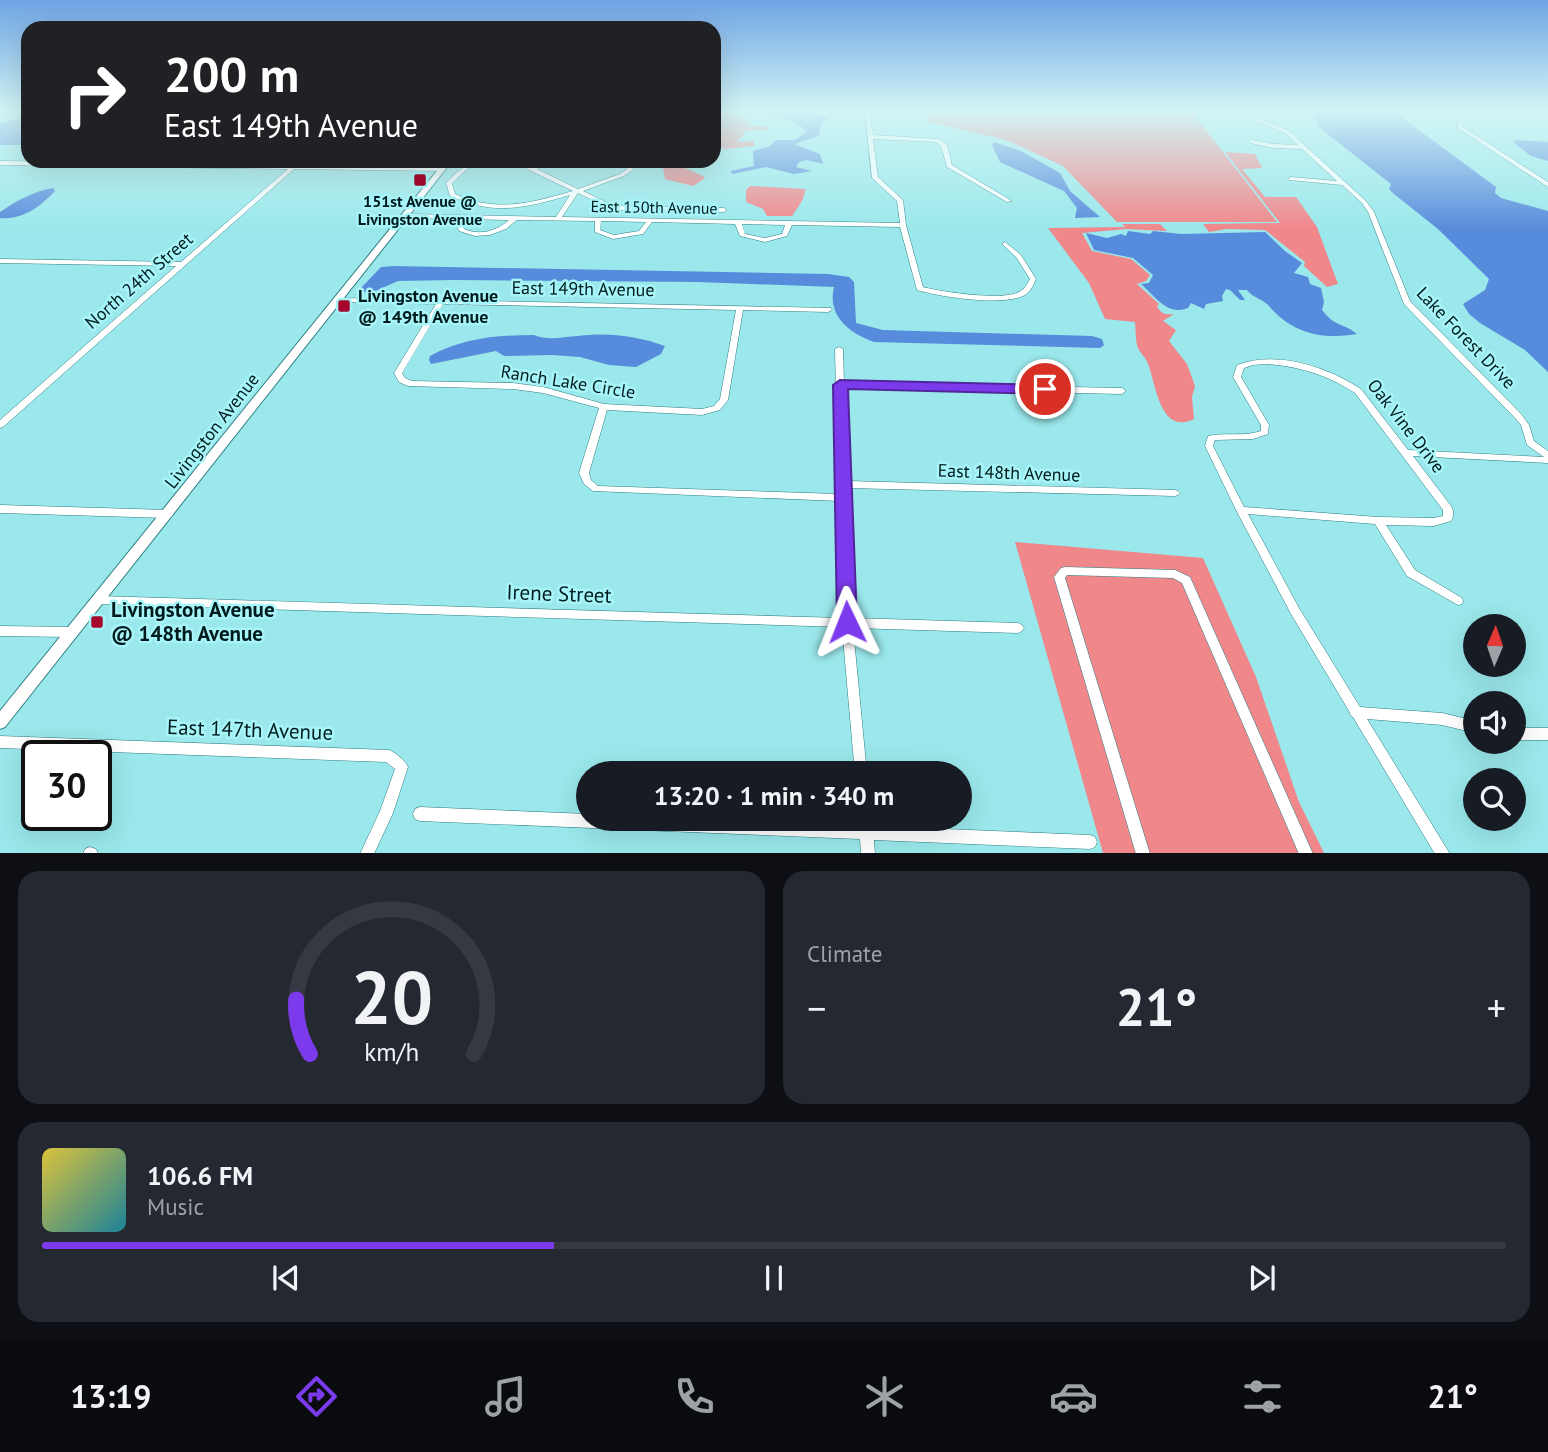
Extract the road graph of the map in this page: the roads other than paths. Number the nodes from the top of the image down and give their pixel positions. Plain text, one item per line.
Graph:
1 (872, 151) edge
2 (945, 151) edge
3 (1306, 151) edge
4 (1496, 151) edge
5 (0, 163) edge
6 (21, 163) edge
7 (292, 168) edge
8 (443, 168) edge
9 (464, 168) edge
10 (534, 168) edge
11 (630, 168) edge
12 (531, 169) joint
13 (1292, 179) dead end
14 (1342, 183) junction
15 (1548, 184) edge
16 (575, 192) junction
17 (1009, 201) dead end
18 (724, 210) dead end
19 (405, 216) junction
20 (462, 217) junction
21 (515, 218) junction
22 (558, 219) junction
23 (598, 220) junction
24 (650, 221) junction
25 (738, 222) junction
26 (789, 223) junction
27 (903, 225) junction
28 (1006, 244) dead end
29 (0, 261) edge
30 (10, 261) junction
31 (183, 264) junction
32 (0, 268) edge
33 (339, 300) junction
34 (441, 302) junction
35 (740, 307) junction
36 (828, 310) dead end
37 (839, 349) dead end
38 (840, 385) junction
39 (1122, 391) dead end
40 (604, 407) junction
41 (0, 425) edge
42 (1405, 453) junction
43 (1548, 458) edge
44 (841, 484) junction
45 (1175, 493) dead end
46 (842, 498) junction
47 (0, 509) edge
48 (1241, 510) junction
49 (168, 514) junction
50 (1378, 521) junction
51 (98, 600) junction
52 (1458, 601) dead end
53 (847, 622) junction
54 (1018, 628) dead end
55 (0, 631) edge
56 (72, 632) junction
57 (1355, 712) junction
58 (0, 722) edge
59 (1463, 724) edge
60 (1526, 734) edge
61 (1548, 734) edge
62 (0, 742) edge
63 (860, 761) edge
64 (420, 814) dead end
65 (867, 831) edge
66 (867, 834) junction
67 (1090, 842) dead end
68 (367, 853) edge
69 (868, 853) edge
70 (1143, 853) edge
71 (1306, 853) edge
72 (1443, 853) edge

1 - 27 street
2 - 17 street
3 - 14 street, Lake Forest Drive
4 - 15 street
5 - 6 street
7 - 31 street, North 24th Street
8 - 19 street, Livingston Avenue
9 - 16 street
10 - 12 street
11 - 16 street
12 - 16 street
13 - 14 street
14 - 43 street, Lake Forest Drive
16 - 18 street
16 - 22 street
19 - 20 street, East 150th Avenue
19 - 33 street, Livingston Avenue
20 - 21 street, East 150th Avenue
20 - 21 street
21 - 22 street, East 150th Avenue
22 - 23 street, East 150th Avenue
23 - 24 street, East 150th Avenue
23 - 24 street
24 - 25 street, East 150th Avenue
25 - 26 street, East 150th Avenue
25 - 26 street
26 - 27 street, East 150th Avenue
27 - 28 street
29 - 30 street
30 - 31 street
30 - 32 street
31 - 41 street, North 24th Street
33 - 34 street, East 149th Avenue
33 - 49 street, Livingston Avenue
34 - 35 street, East 149th Avenue
34 - 40 street, Ranch Lake Circle
35 - 36 street, East 149th Avenue
35 - 40 street, Ranch Lake Circle
37 - 38 street
38 - 39 street
38 - 44 street
40 - 46 street
42 - 43 street
42 - 48 street, Oak Vine Drive
42 - 50 street, Oak Vine Drive
44 - 45 street, East 148th Avenue
44 - 46 street
46 - 53 street
47 - 49 street
48 - 50 street, Oak Vine Drive
48 - 57 street, Oak Vine Drive
49 - 51 street, Livingston Avenue
50 - 52 street
51 - 53 street, Irene Street
51 - 56 street, Livingston Avenue
53 - 54 street, Irene Street
53 - 63 street
55 - 56 street
56 - 58 street, Livingston Avenue
57 - 59 street
57 - 72 street, Oak Vine Drive
60 - 61 street
62 - 68 street, East 147th Avenue
64 - 66 street
65 - 66 street
66 - 67 street
66 - 69 street
70 - 71 street

